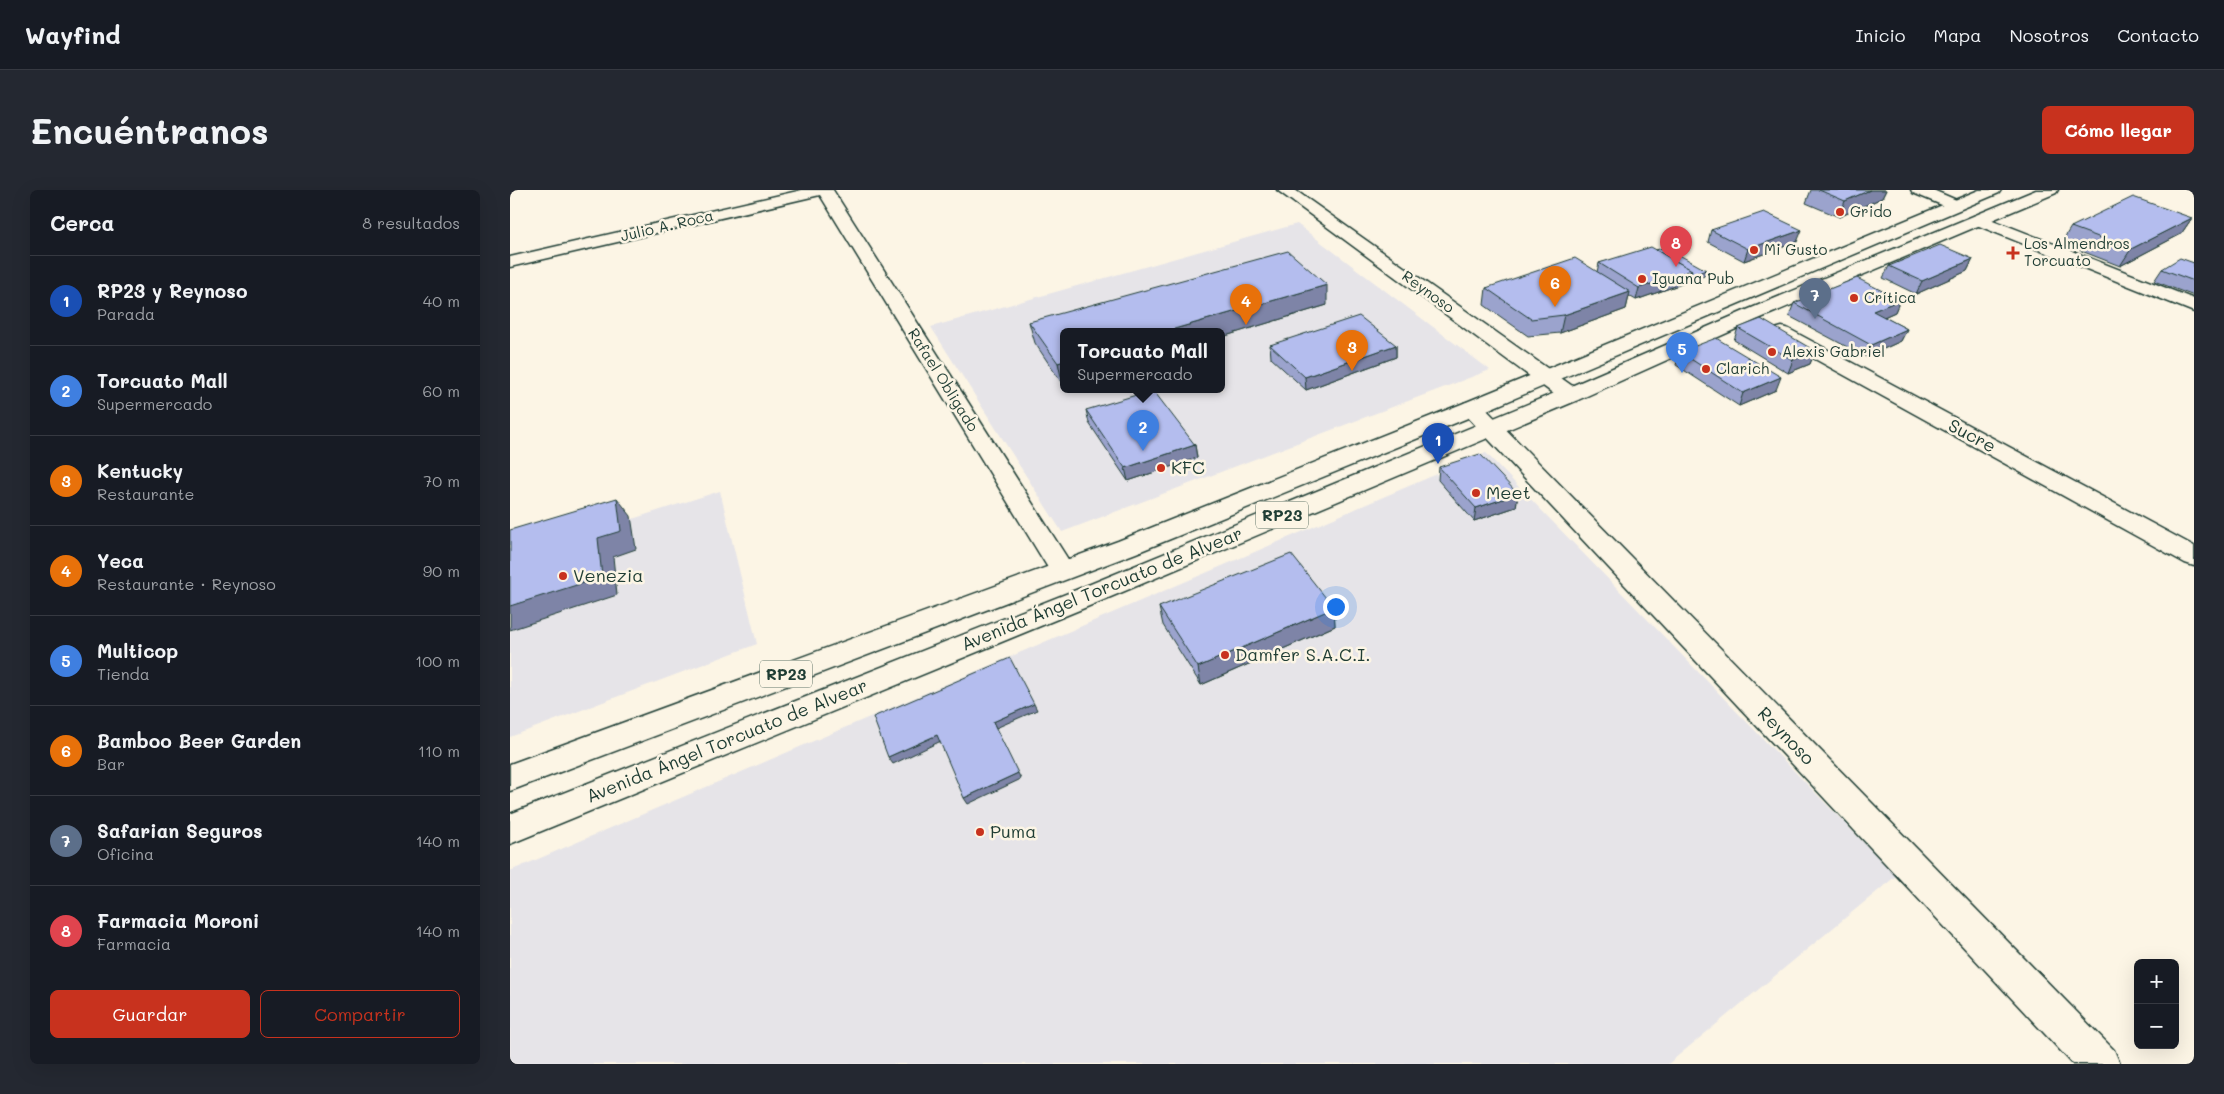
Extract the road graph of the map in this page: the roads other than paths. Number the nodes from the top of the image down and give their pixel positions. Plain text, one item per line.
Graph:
1 (824, 190) edge
2 (1285, 190) edge
3 (1919, 190) edge
4 (1993, 190) edge
5 (2050, 190) edge
6 (1955, 205) junction
7 (1980, 220) junction
8 (510, 262) edge
9 (2194, 306) edge
10 (1749, 316) junction
11 (1544, 376) junction
12 (1570, 395) junction
13 (1482, 418) junction
14 (2194, 557) edge
15 (1062, 570) junction
16 (510, 778) edge
17 (510, 828) edge
18 (2100, 1064) edge

1 - 8 main road, Julio A. Roca
1 - 15 main road, Rafael Obligado
2 - 11 main road, Reynoso
3 - 6 main road
4 - 6 main road, Avenida Ángel Torcuato de Alvear / RP23
5 - 7 main road, Avenida Ángel Torcuato de Alvear / RP23
6 - 11 main road, Avenida Ángel Torcuato de Alvear / RP23
7 - 9 main road
7 - 10 main road, Avenida Ángel Torcuato de Alvear / RP23
10 - 12 main road, Avenida Ángel Torcuato de Alvear / RP23
10 - 14 main road, Sucre
11 - 12 main road, Reynoso
11 - 13 main road, Avenida Ángel Torcuato de Alvear / RP23
12 - 13 main road, Avenida Ángel Torcuato de Alvear / RP23
13 - 15 main road, Avenida Ángel Torcuato de Alvear / RP23
13 - 17 main road, Avenida Ángel Torcuato de Alvear / RP23
13 - 18 main road, Reynoso
15 - 16 main road, Avenida Ángel Torcuato de Alvear / RP23

